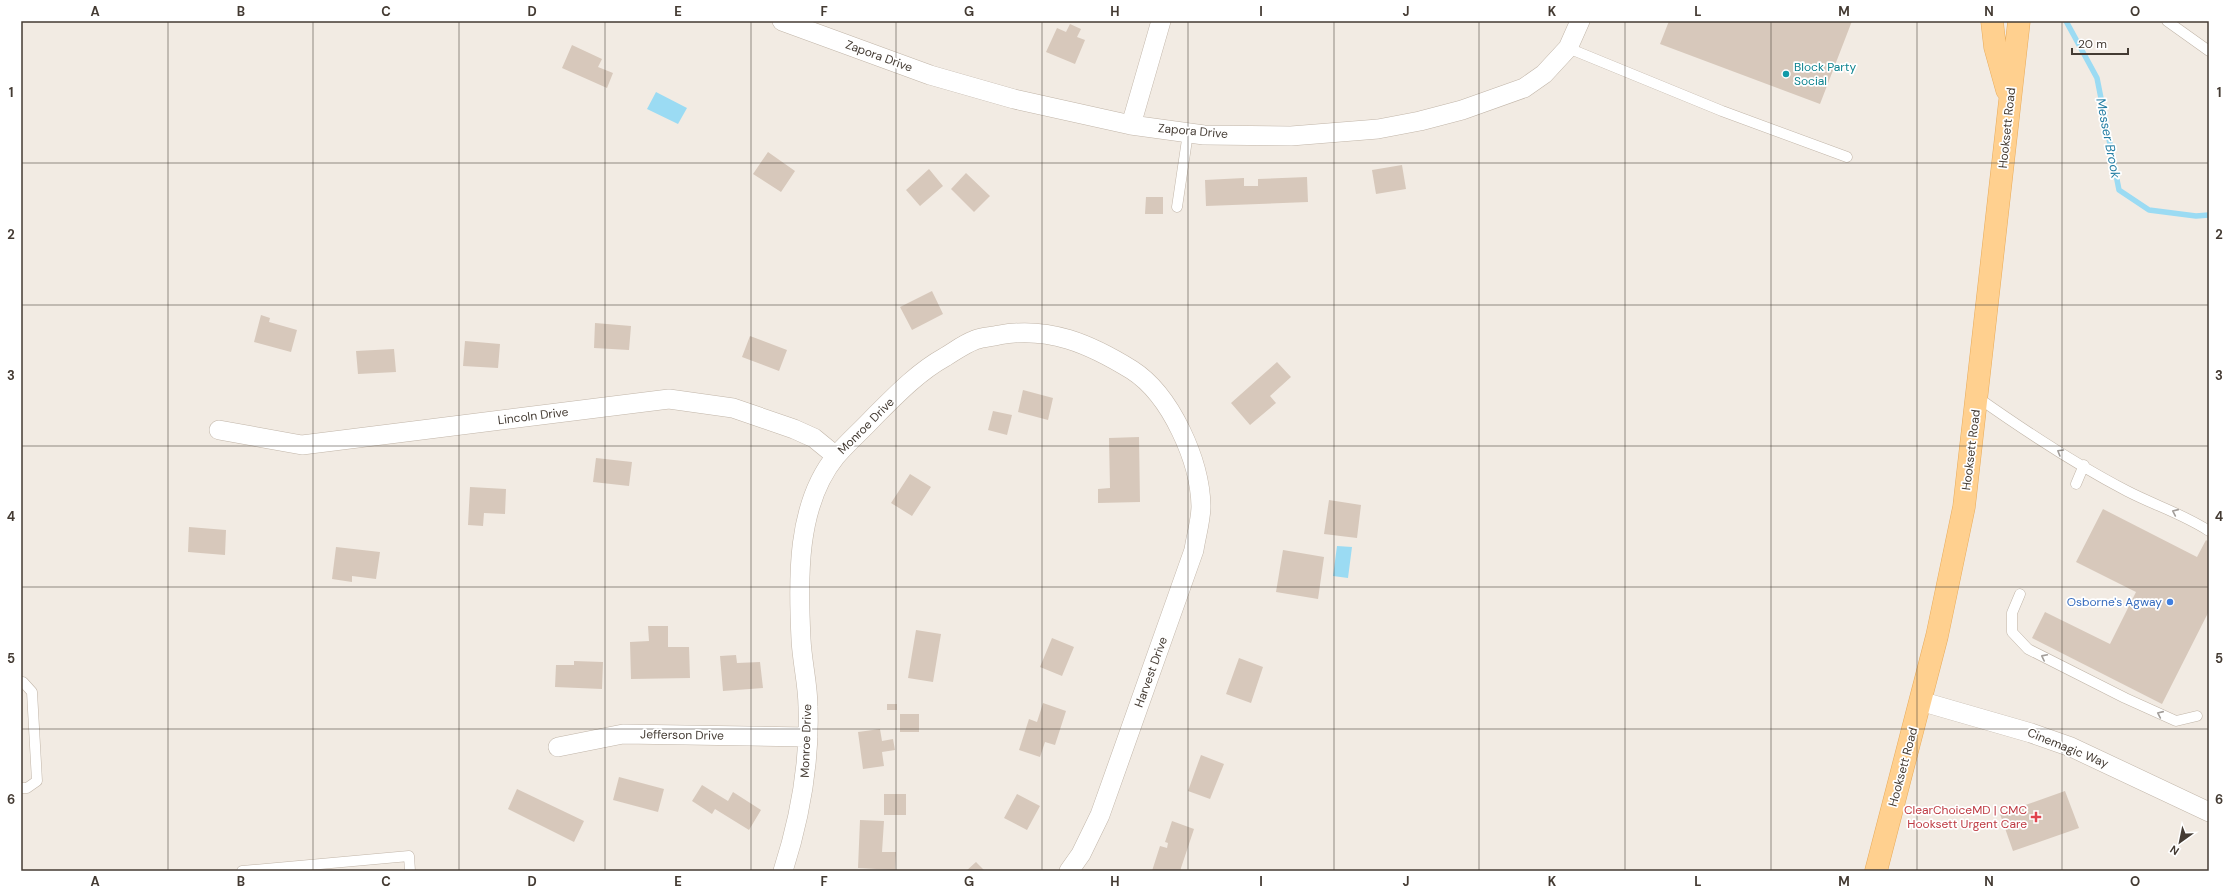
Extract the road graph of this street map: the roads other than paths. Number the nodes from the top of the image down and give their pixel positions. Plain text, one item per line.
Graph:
1 (782, 21) edge
2 (1161, 21) edge
3 (1580, 21) edge
4 (1992, 21) edge
5 (2019, 21) edge
6 (2167, 21) edge
7 (1568, 48) junction
8 (2209, 51) edge
9 (2010, 102) junction
10 (1131, 125) junction
11 (1188, 133) junction
12 (1847, 157) dead end
13 (1177, 207) dead end
14 (1977, 397) junction
15 (219, 430) dead end
16 (836, 456) junction
17 (1195, 464) joint
18 (2084, 465) junction
19 (2076, 484) dead end
20 (2209, 531) edge
21 (2020, 594) dead end
22 (21, 682) edge
23 (1920, 701) junction
24 (2197, 716) dead end
25 (808, 737) junction
26 (558, 747) dead end
27 (21, 788) edge
28 (2209, 812) edge
29 (242, 871) edge
30 (410, 871) edge
31 (783, 871) edge
32 (1069, 871) edge
33 (1876, 871) edge

1 - 10 street, Zapora Drive
2 - 10 street
3 - 7 street, Zapora Drive
4 - 9 main road
5 - 9 main road, Hooksett Road
6 - 8 lane
7 - 11 street, Zapora Drive
7 - 12 lane
9 - 14 main road, Hooksett Road
10 - 11 street, Zapora Drive
11 - 13 lane
18 -> 14 lane
14 - 23 main road, Hooksett Road
15 - 16 street, Lincoln Drive
16 - 17 street, Monroe Drive
16 - 25 street, Monroe Drive
17 - 32 street, Harvest Drive
18 - 19 lane
20 -> 18 lane
24 -> 21 lane
22 - 27 lane
23 - 28 street, Cinemagic Way
23 - 33 main road, Hooksett Road
25 - 26 street, Jefferson Drive
25 - 31 street, Monroe Drive
29 - 30 lane

